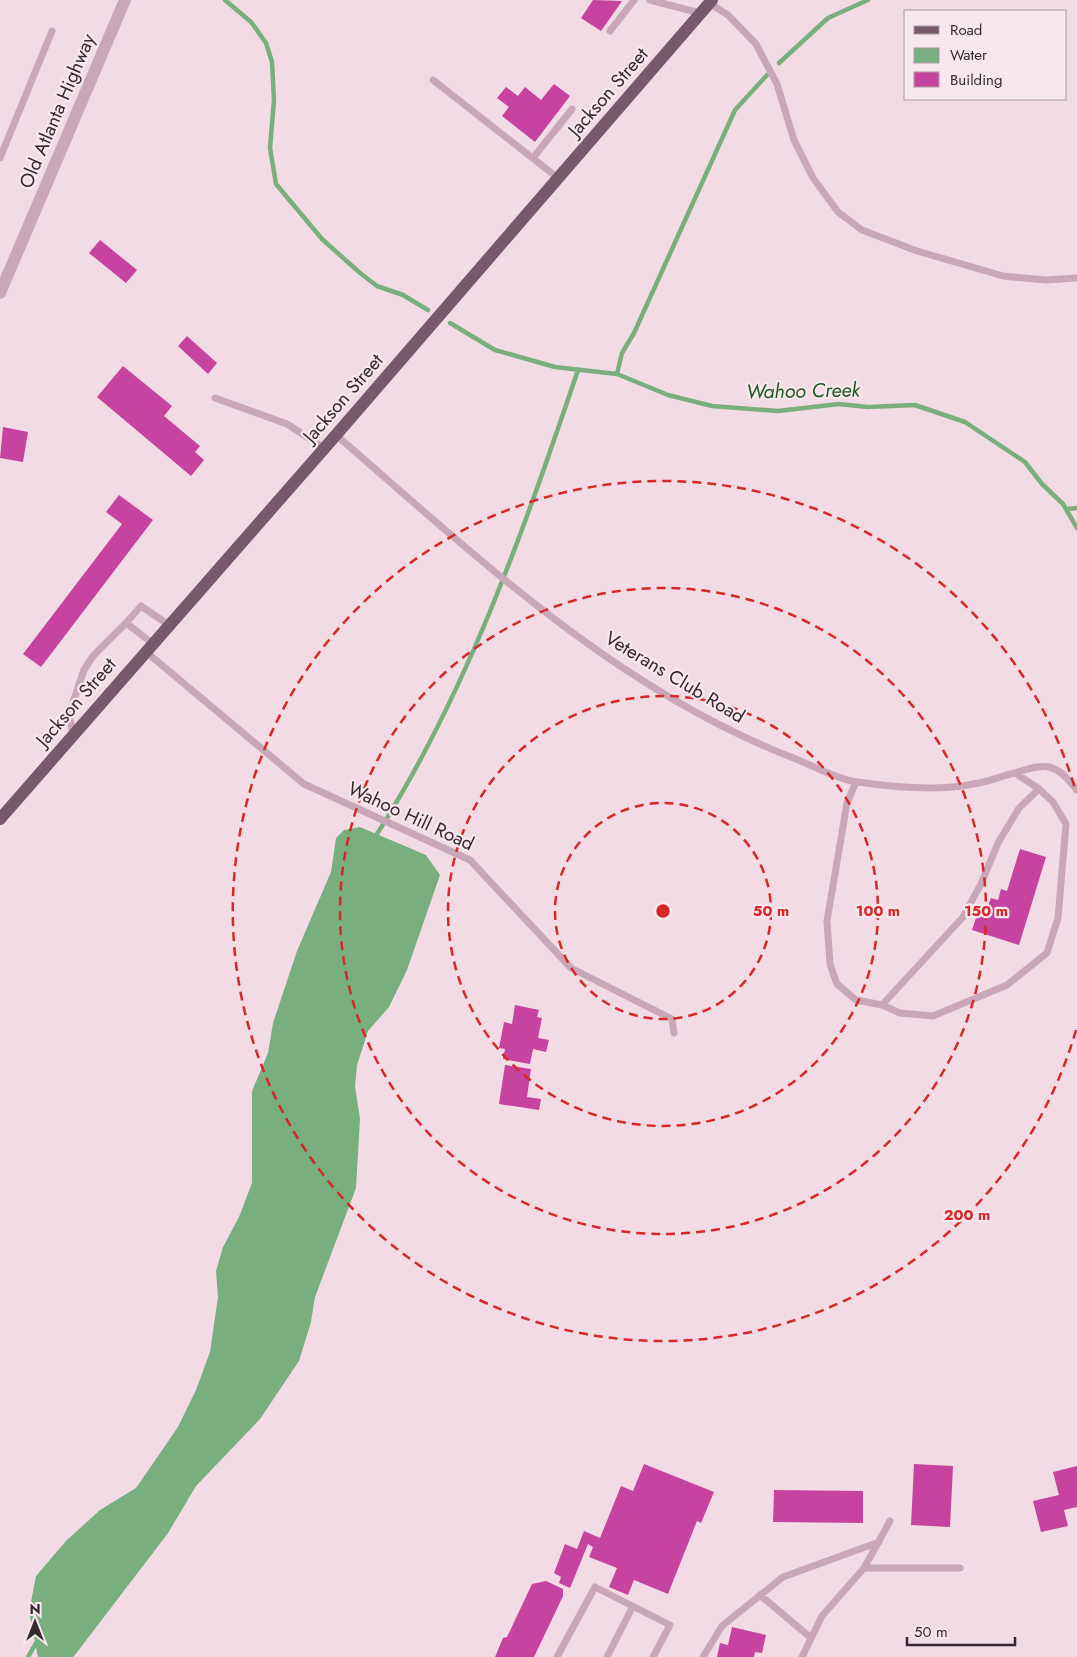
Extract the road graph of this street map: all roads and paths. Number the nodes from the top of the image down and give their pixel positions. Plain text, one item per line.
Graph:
1 (125, 0) edge
2 (634, 0) edge
3 (650, 0) edge
4 (707, 6) edge
5 (52, 31) dead end
6 (610, 31) dead end
7 (433, 80) dead end
8 (572, 109) dead end
9 (0, 158) edge
10 (533, 158) junction
11 (558, 178) junction
12 (1077, 278) edge
13 (0, 293) edge
14 (215, 398) dead end
15 (336, 435) junction
16 (324, 448) junction
17 (126, 623) junction
18 (169, 625) junction
19 (149, 647) junction
20 (73, 734) junction
21 (1016, 773) junction
22 (856, 782) junction
23 (1039, 789) junction
24 (1077, 790) edge
25 (0, 819) edge
26 (882, 1004) junction
27 (674, 1033) dead end
28 (890, 1521) dead end
29 (879, 1542) junction
30 (864, 1568) junction
31 (960, 1568) dead end
32 (760, 1595) junction
33 (633, 1606) junction
34 (811, 1638) junction
35 (557, 1657) edge
36 (607, 1657) edge
37 (653, 1657) edge
38 (703, 1657) edge
39 (802, 1657) edge

1 - 13 street, Old Atlanta Highway
2 - 6 lane
3 - 4 lane
4 - 11 main road, Jackson Street
4 - 12 lane
5 - 9 lane
7 - 10 lane
8 - 10 lane
10 - 11 lane
11 - 15 main road, Jackson Street
14 - 16 lane
15 - 16 main road, Jackson Street
15 - 22 lane, Veterans Club Road
16 - 18 main road, Jackson Street
17 - 18 lane
17 - 19 lane
17 - 20 lane
18 - 19 main road, Jackson Street
19 - 20 main road, Jackson Street
19 - 27 lane, Wahoo Hill Road
20 - 25 main road, Jackson Street
21 - 22 lane, Veterans Club Road
21 - 23 lane
21 - 24 lane, Veterans Club Road
22 - 26 lane
23 - 26 lane
23 - 26 lane
28 - 29 lane
29 - 30 lane
29 - 32 lane
30 - 31 lane
30 - 34 lane
32 - 34 lane
32 - 38 lane
33 - 35 lane
33 - 36 lane
33 - 37 lane
34 - 39 lane

